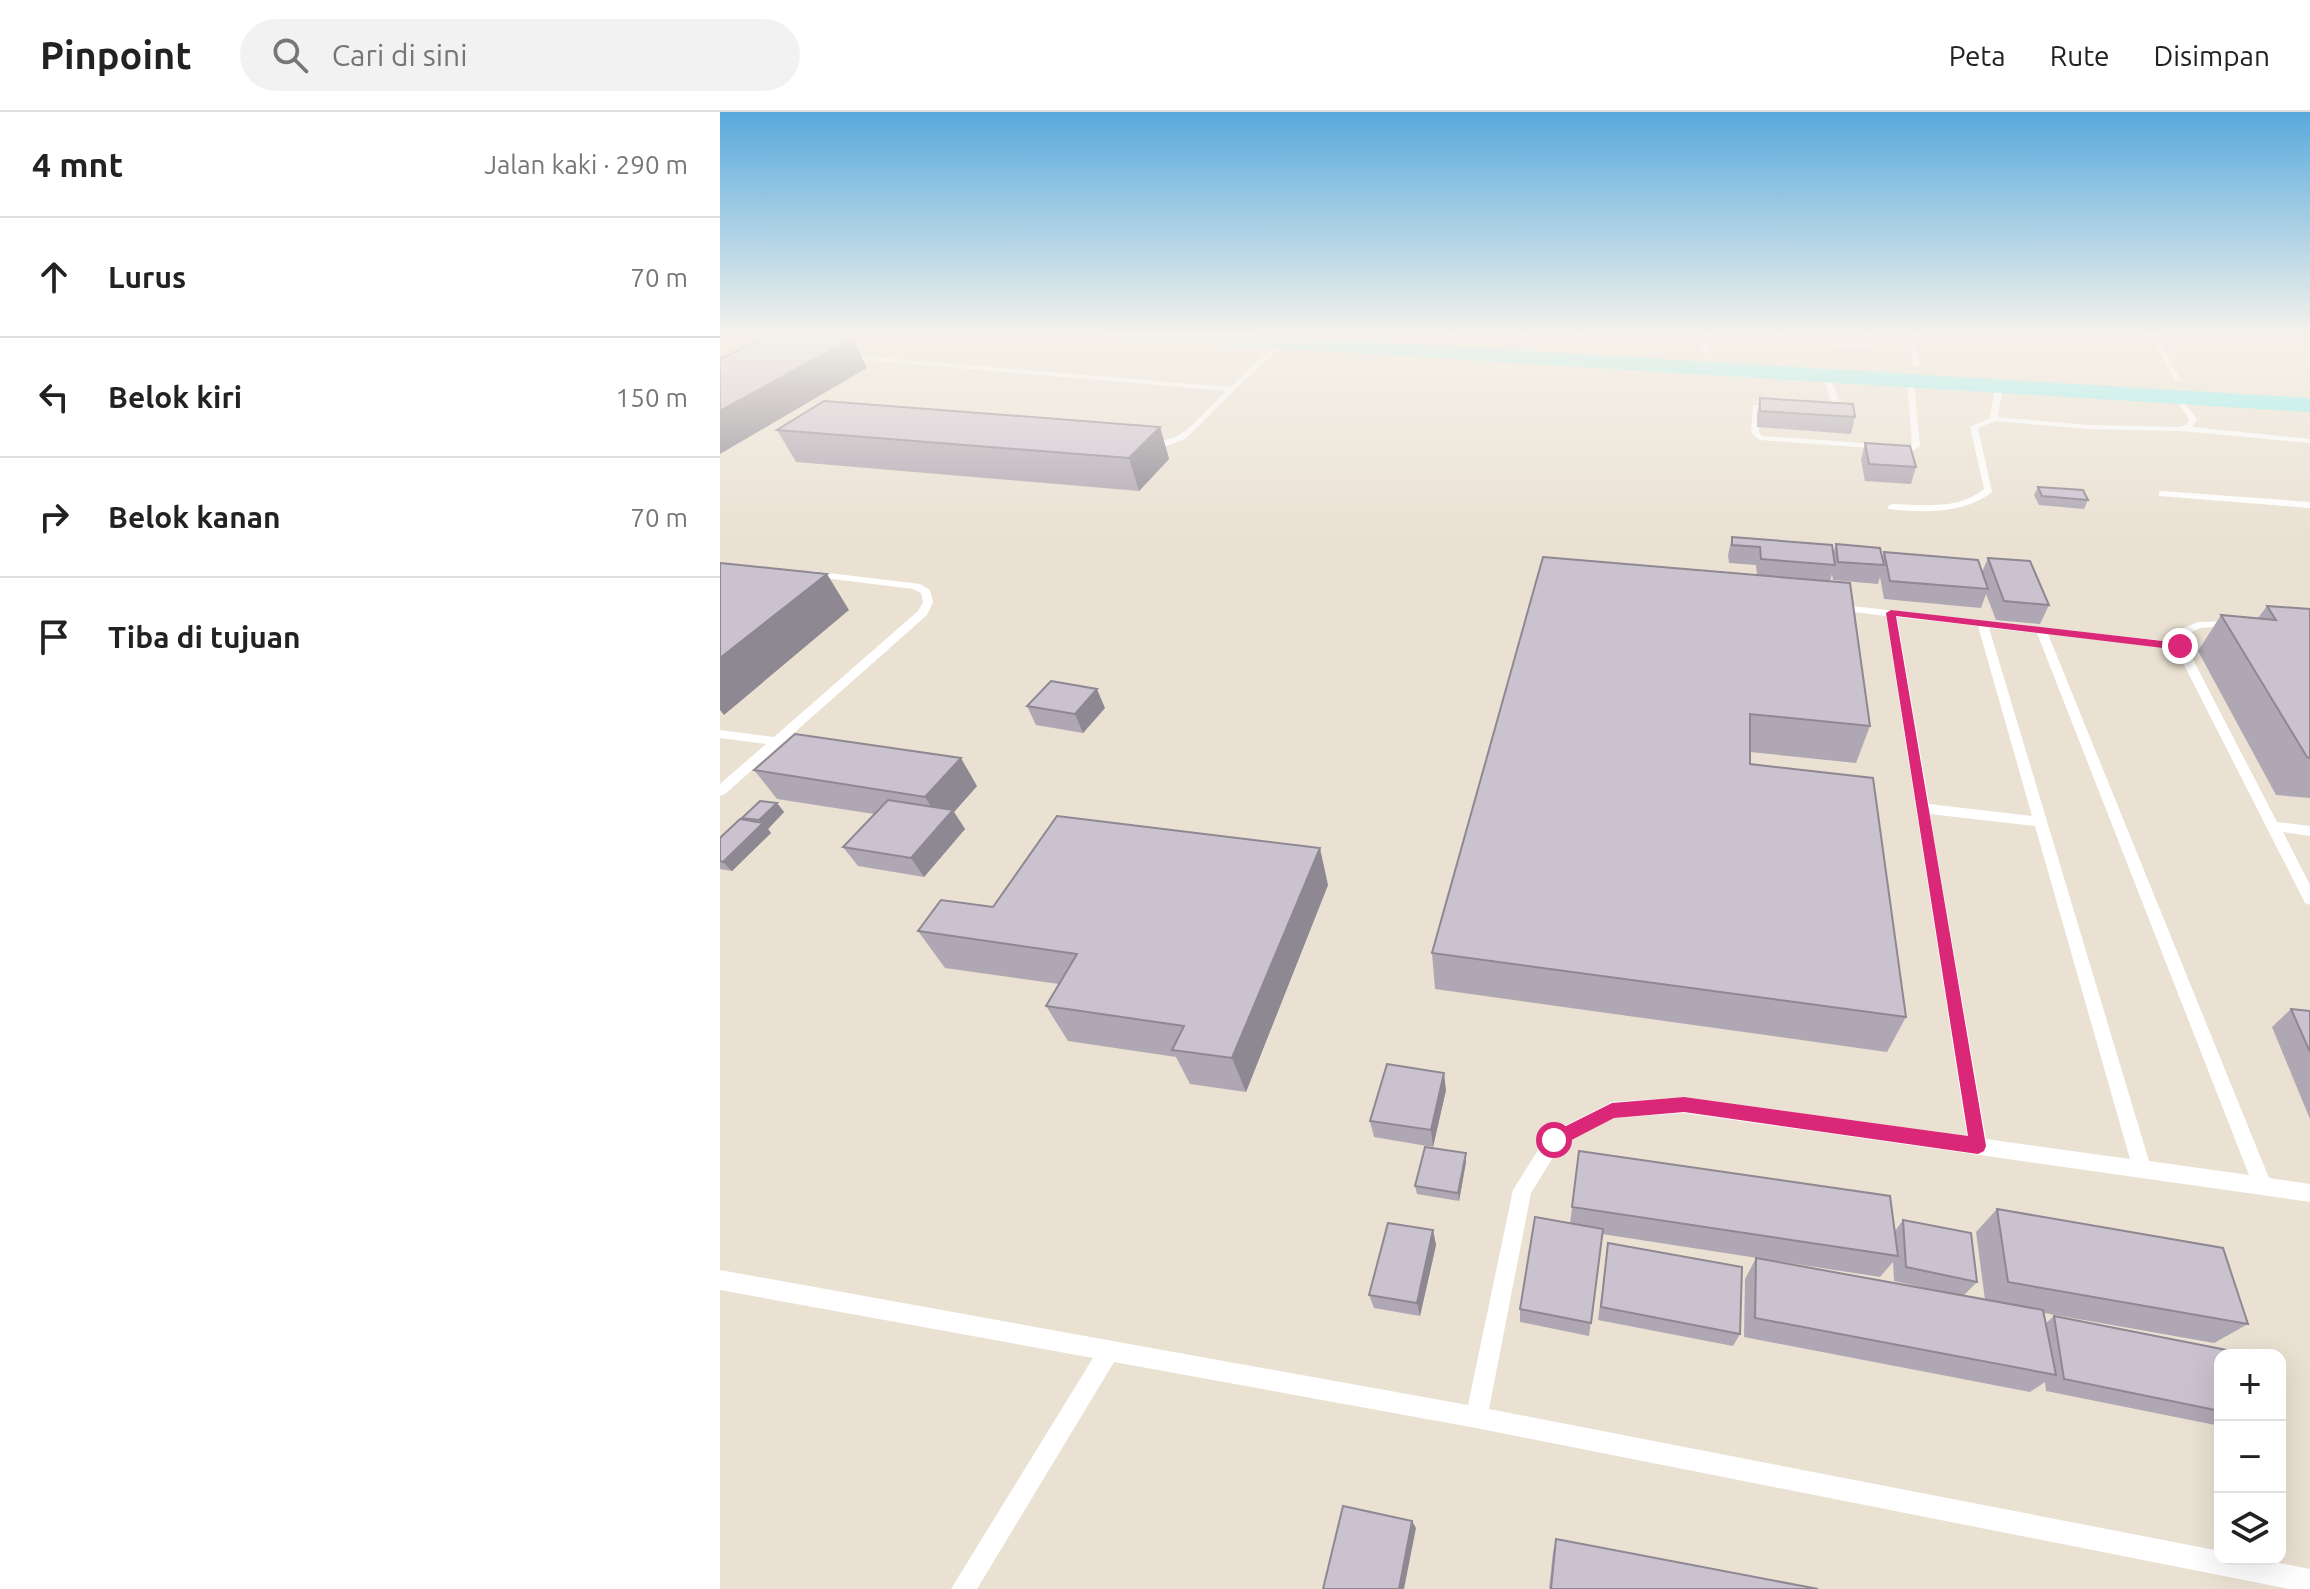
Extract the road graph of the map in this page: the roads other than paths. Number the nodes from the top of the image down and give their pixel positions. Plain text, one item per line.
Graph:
1 (1220, 401) edge
2 (1836, 401) edge
3 (1914, 401) edge
4 (1997, 401) edge
5 (2185, 401) edge
6 (2279, 401) edge
7 (2310, 405) edge
8 (1781, 407) edge
9 (1820, 410) edge
10 (1994, 419) junction
11 (2181, 429) junction
12 (2310, 441) edge
13 (1138, 442) edge
14 (2162, 494) dead end
15 (2310, 505) edge
16 (1892, 507) dead end
17 (797, 573) edge
18 (1825, 606) edge
19 (1891, 613) junction
20 (1982, 623) junction
21 (2240, 623) edge
22 (2041, 630) junction
23 (2180, 646) junction
24 (720, 734) edge
25 (776, 741) junction
26 (720, 791) edge
27 (1923, 808) junction
28 (2041, 822) junction
29 (2272, 826) junction
30 (2310, 831) edge
31 (2310, 899) edge
32 (1978, 1146) junction
33 (2142, 1169) junction
34 (2263, 1187) junction
35 (2310, 1193) edge
36 (720, 1280) edge
37 (1109, 1351) junction
38 (1476, 1417) junction
39 (2310, 1581) edge
40 (963, 1589) edge

1 - 13 lane
2 - 9 lane
3 - 8 lane
4 - 10 lane
5 - 11 lane
6 - 7 main road
10 - 11 lane
10 - 16 lane
11 - 12 lane
14 - 15 lane
17 - 25 lane
18 - 19 lane
19 - 20 lane
19 - 27 lane
20 - 22 lane
20 - 28 lane
21 - 23 lane
22 - 23 lane
22 - 34 lane
23 - 29 lane
24 - 25 lane
25 - 26 lane
27 - 28 lane
27 - 32 lane
28 - 33 lane
29 - 30 lane
29 - 31 lane
32 - 33 lane
32 - 38 lane
33 - 34 lane
34 - 35 lane
36 - 37 lane
37 - 38 lane
37 - 40 lane
38 - 39 lane

